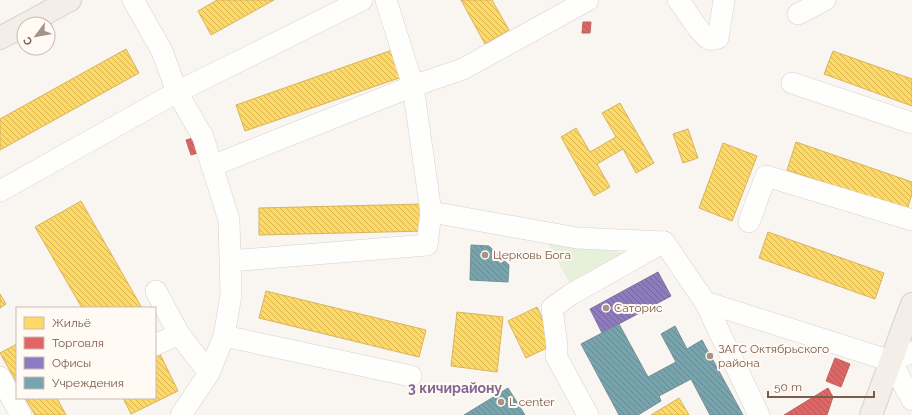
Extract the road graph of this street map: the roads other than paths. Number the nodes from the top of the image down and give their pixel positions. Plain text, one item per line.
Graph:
1 (70, 0) edge
2 (133, 0) edge
3 (362, 0) edge
4 (386, 0) edge
5 (588, 0) edge
6 (678, 0) edge
7 (724, 0) edge
8 (825, 0) edge
9 (557, 7) edge
10 (798, 14) dead end
11 (40, 16) edge
12 (16, 29) edge
13 (0, 38) edge
14 (792, 82) dead end
15 (413, 86) junction
16 (177, 92) junction
17 (912, 123) edge
18 (212, 166) junction
19 (0, 190) edge
20 (431, 212) junction
21 (912, 220) edge
22 (749, 222) dead end
23 (664, 242) junction
24 (230, 262) junction
25 (156, 291) dead end
26 (705, 302) junction
27 (912, 304) edge
28 (179, 334) junction
29 (224, 336) junction
30 (156, 345) edge
31 (912, 352) edge
32 (891, 361) junction
33 (209, 373) junction
34 (411, 376) dead end
35 (0, 377) edge
36 (912, 400) edge
37 (21, 415) edge
38 (182, 415) edge
39 (588, 415) edge
40 (759, 415) edge
41 (871, 415) edge

1 - 11 main road
2 - 16 street
3 - 16 street
4 - 15 street
5 - 9 street
6 - 7 street
8 - 10 street
9 - 15 street
12 - 13 main road
14 - 17 street
15 - 18 street
15 - 20 street
16 - 18 street
16 - 19 street
18 - 24 street
20 - 23 street
20 - 24 street
21 - 22 street
23 - 26 street
23 - 39 street
24 - 29 street
25 - 28 street
26 - 32 street
26 - 40 street
27 - 32 main road
28 - 30 street
28 - 33 street
29 - 33 street
29 - 34 street
31 - 32 street
32 - 36 street
32 - 41 main road
33 - 38 street
35 - 37 street

